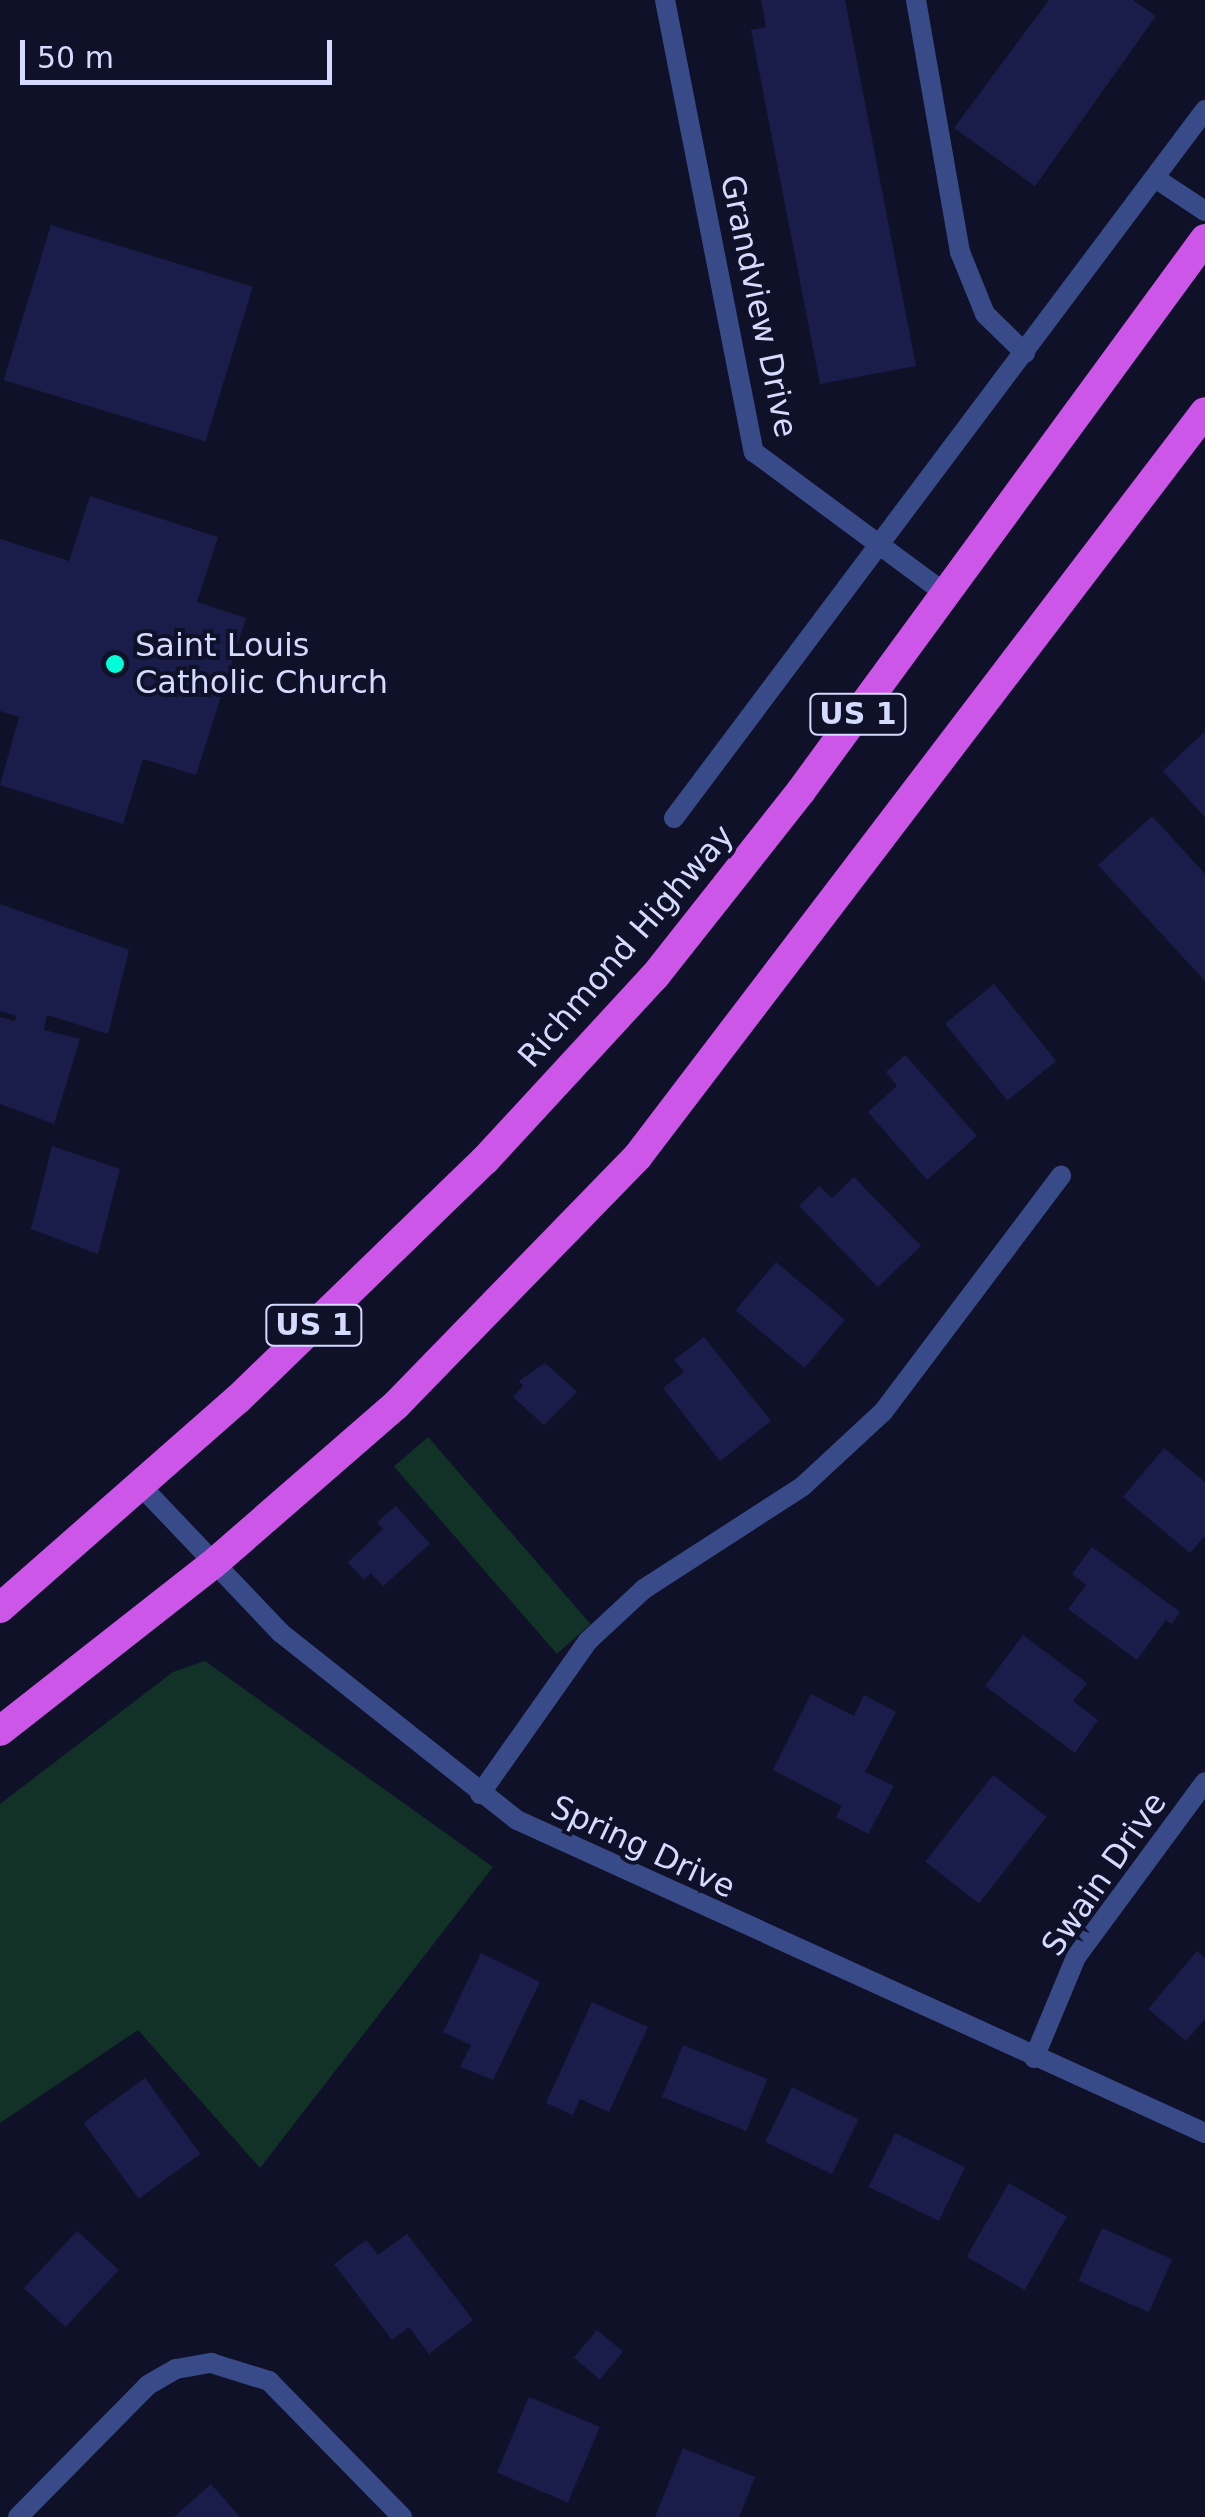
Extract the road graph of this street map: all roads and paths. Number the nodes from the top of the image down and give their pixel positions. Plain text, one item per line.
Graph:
1 (664, 0) edge
2 (916, 0) edge
3 (1205, 110) edge
4 (1155, 178) junction
5 (1205, 210) edge
6 (1204, 242) edge
7 (1026, 353) junction
8 (1205, 412) edge
9 (882, 547) junction
10 (946, 594) junction
11 (674, 818) dead end
12 (1061, 1176) dead end
13 (140, 1485) junction
14 (212, 1566) junction
15 (0, 1608) edge
16 (0, 1731) edge
17 (1205, 1782) edge
18 (480, 1794) junction
19 (1034, 2058) junction
20 (1205, 2133) edge
21 (18, 2517) edge
22 (402, 2517) edge

1 - 9 street, Grandview Drive
2 - 7 street
3 - 4 street
4 - 5 street
4 - 7 street
6 - 10 highway, Richmond Highway / US 1
7 - 9 street
8 - 14 highway, US 1
9 - 10 street, Grandview Drive
9 - 11 street
10 - 13 highway, Richmond Highway / US 1
12 - 18 street
13 - 14 street, Spring Drive
13 - 15 highway, Richmond Highway / US 1
14 - 16 highway, US 1
14 - 18 street, Spring Drive
17 - 19 street, Swain Drive
18 - 19 street, Spring Drive
19 - 20 street, Spring Drive
21 - 22 street

